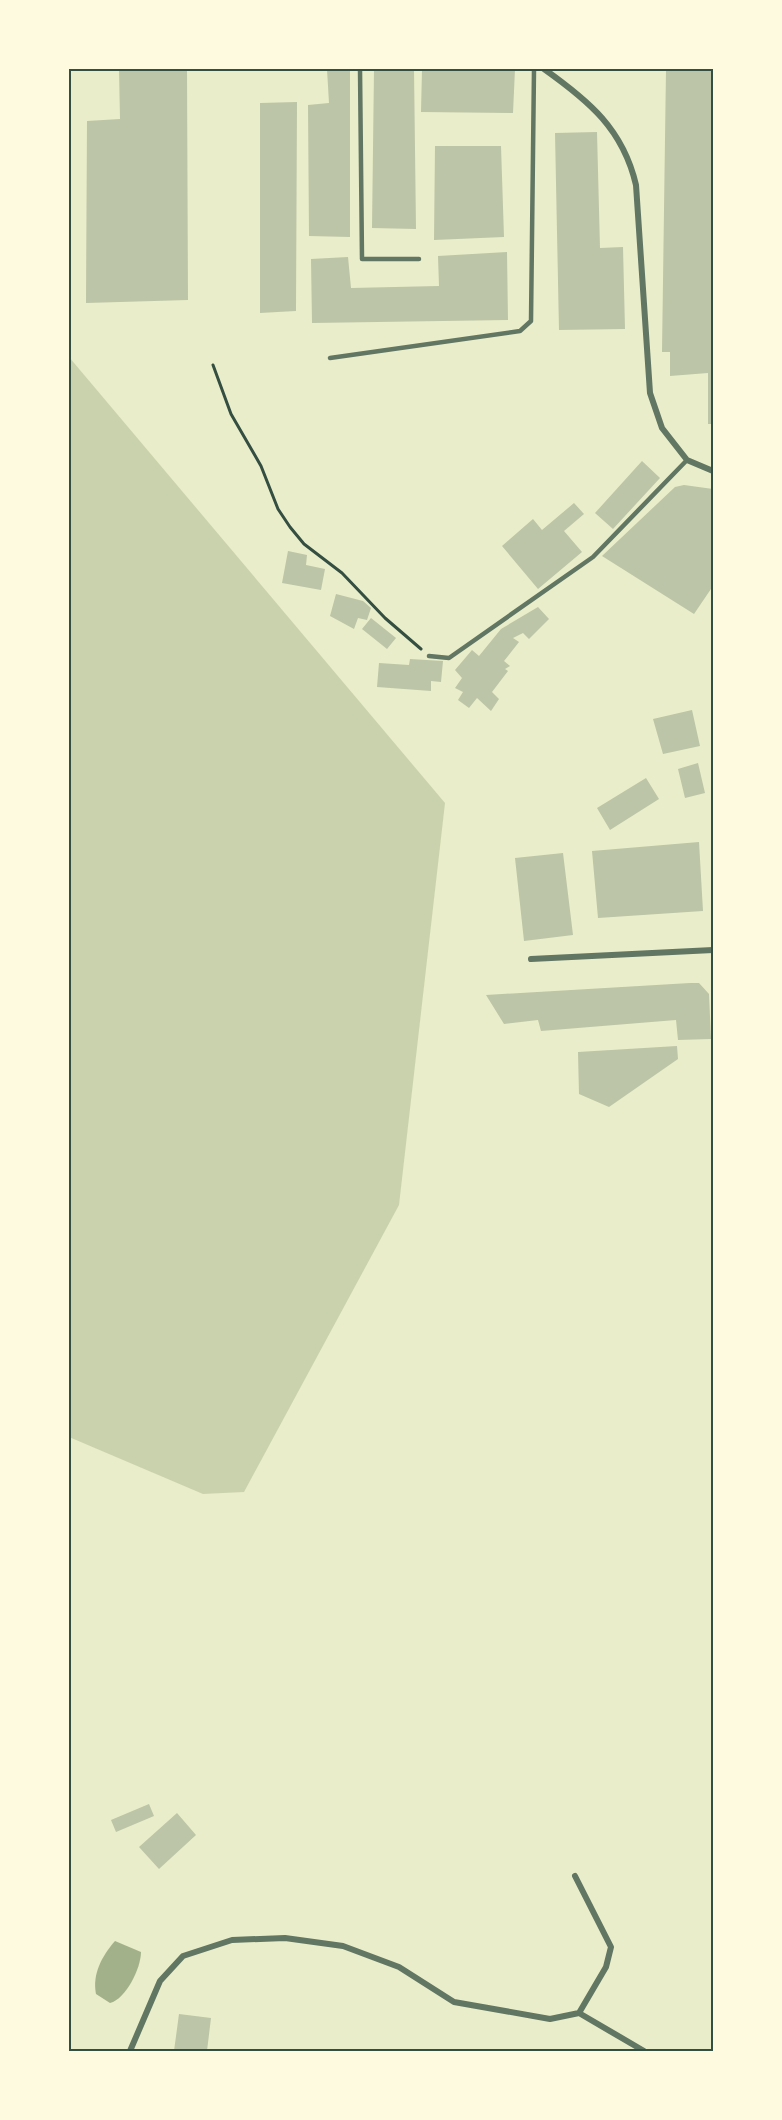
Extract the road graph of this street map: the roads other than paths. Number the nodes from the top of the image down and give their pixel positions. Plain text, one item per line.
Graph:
1 (360, 69) edge
2 (534, 69) edge
3 (544, 69) edge
4 (419, 259) dead end
5 (330, 358) dead end
6 (687, 460) junction
7 (713, 471) edge
8 (429, 656) road end
9 (713, 950) edge
10 (531, 959) dead end
11 (575, 1875) dead end
12 (579, 2013) junction
13 (130, 2051) edge
14 (644, 2051) edge

1 - 4 lane
2 - 5 lane
3 - 6 street
6 - 7 street
6 - 8 lane
9 - 10 street
11 - 12 street
12 - 13 street
12 - 14 street

